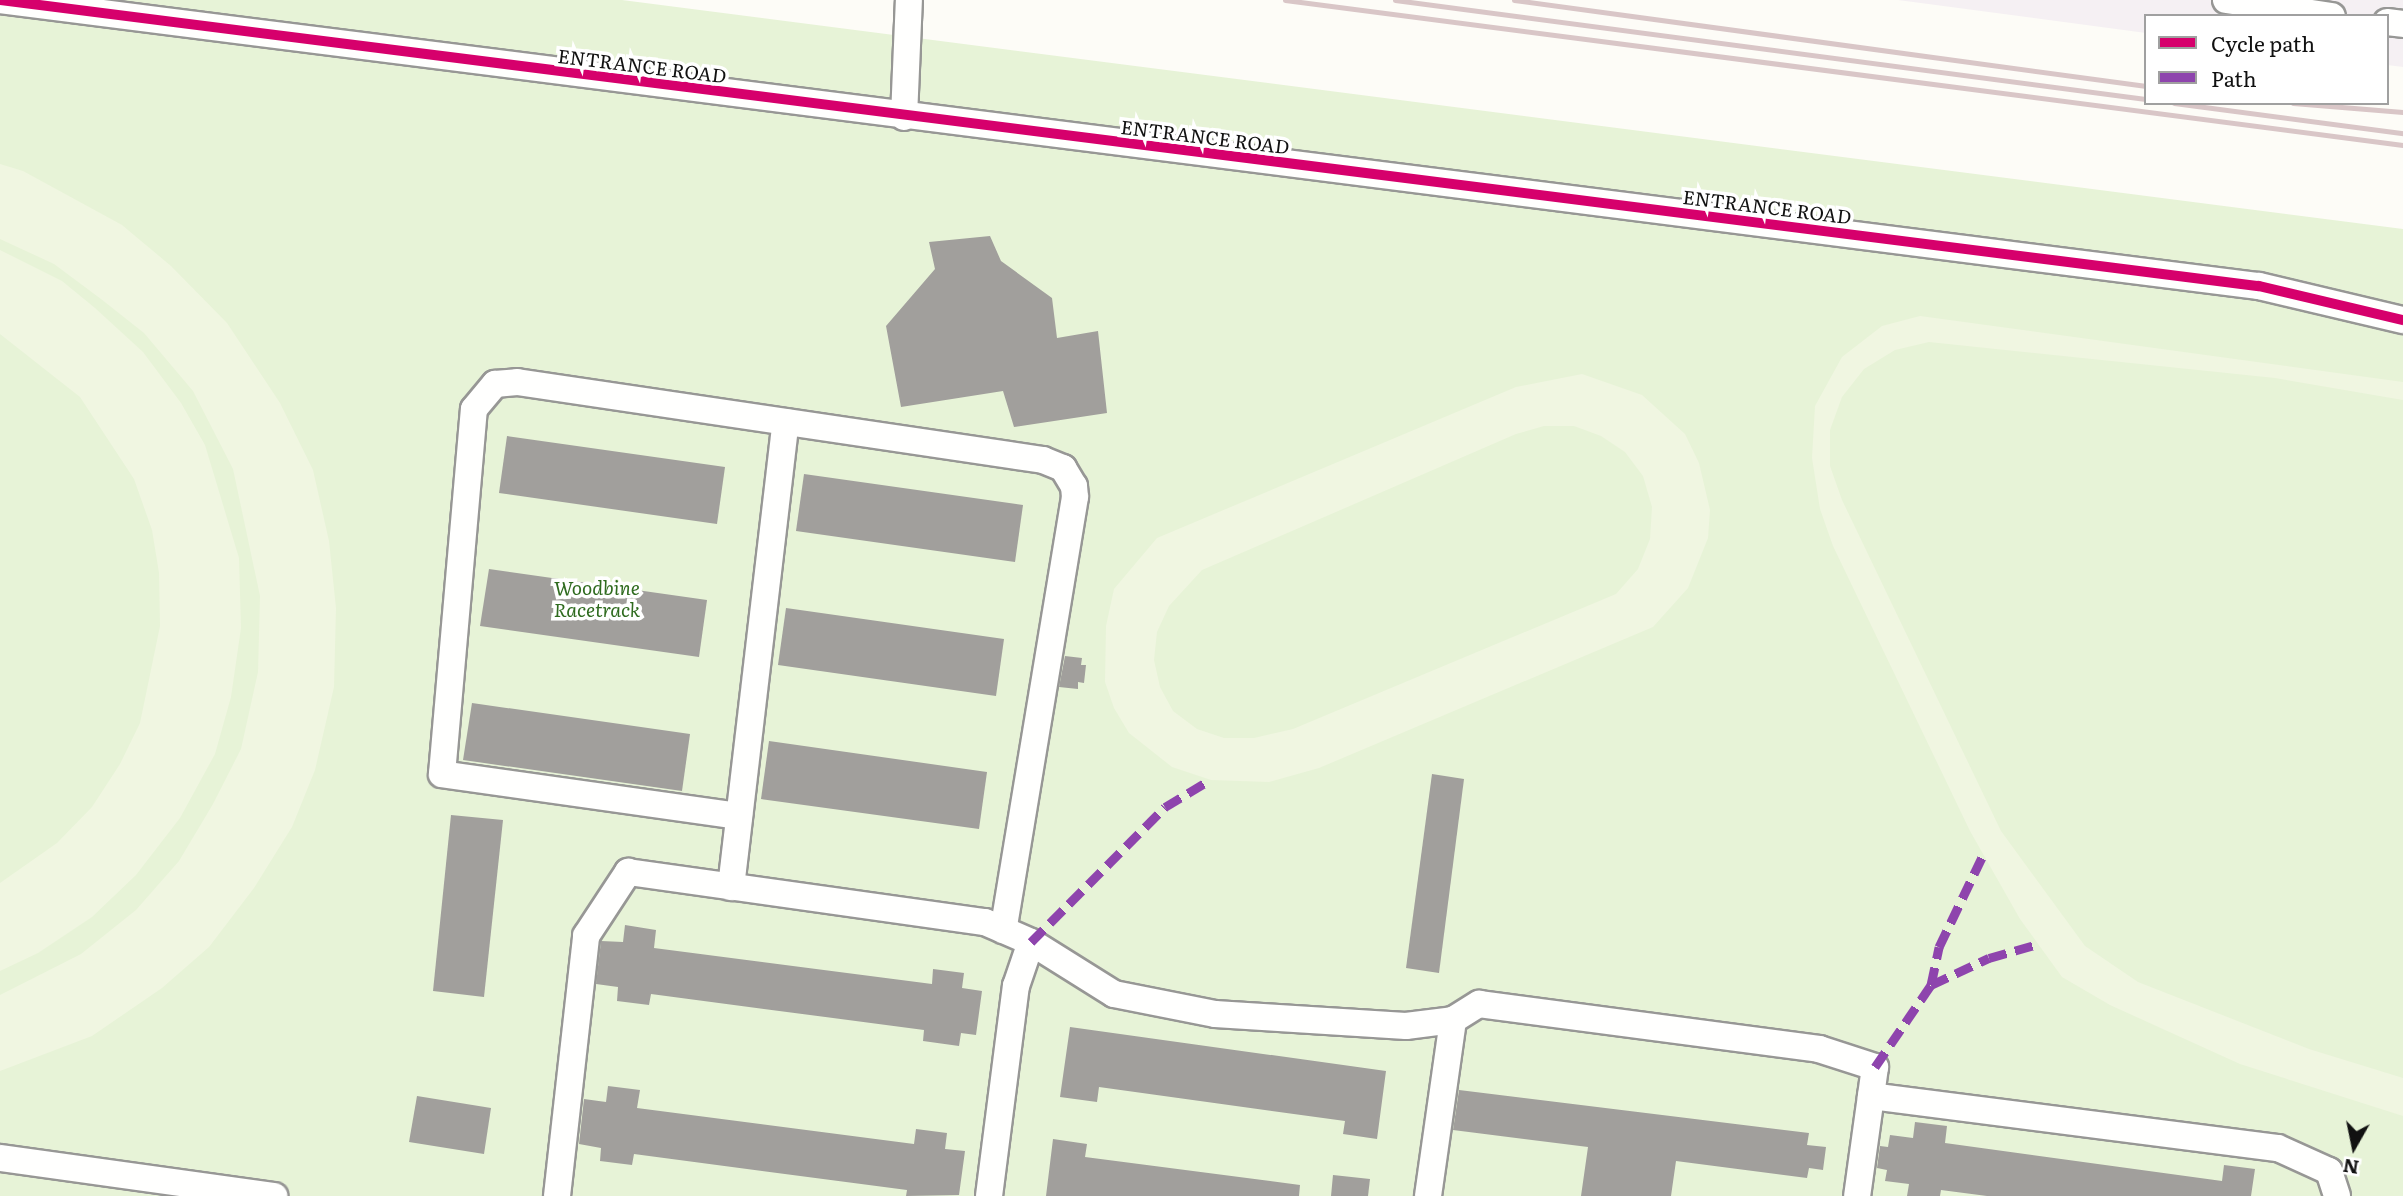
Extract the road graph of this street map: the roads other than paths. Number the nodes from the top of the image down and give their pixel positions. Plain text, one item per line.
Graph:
1 (0, 0) edge
2 (909, 0) edge
3 (2226, 0) edge
4 (2319, 14) edge
5 (904, 117) junction
6 (2403, 320) edge
7 (786, 422) junction
8 (739, 816) junction
9 (731, 887) junction
10 (1003, 930) junction
11 (1031, 942) junction
12 (1453, 1020) junction
13 (1871, 1096) junction
14 (0, 1158) edge
15 (274, 1196) edge
16 (557, 1196) edge
17 (989, 1196) edge
18 (1427, 1196) edge
19 (1857, 1196) edge
20 (2337, 1196) edge

1 - 5 street, ENTRANCE ROAD
2 - 5 street
3 - 4 street
5 - 6 street, ENTRANCE ROAD
7 - 8 street
7 - 8 street
7 - 10 street
8 - 9 street
9 - 10 street
9 - 16 street
10 - 11 street
11 - 12 street
11 - 17 street
12 - 13 street
12 - 18 street
13 - 19 street
13 - 20 street
14 - 15 street

